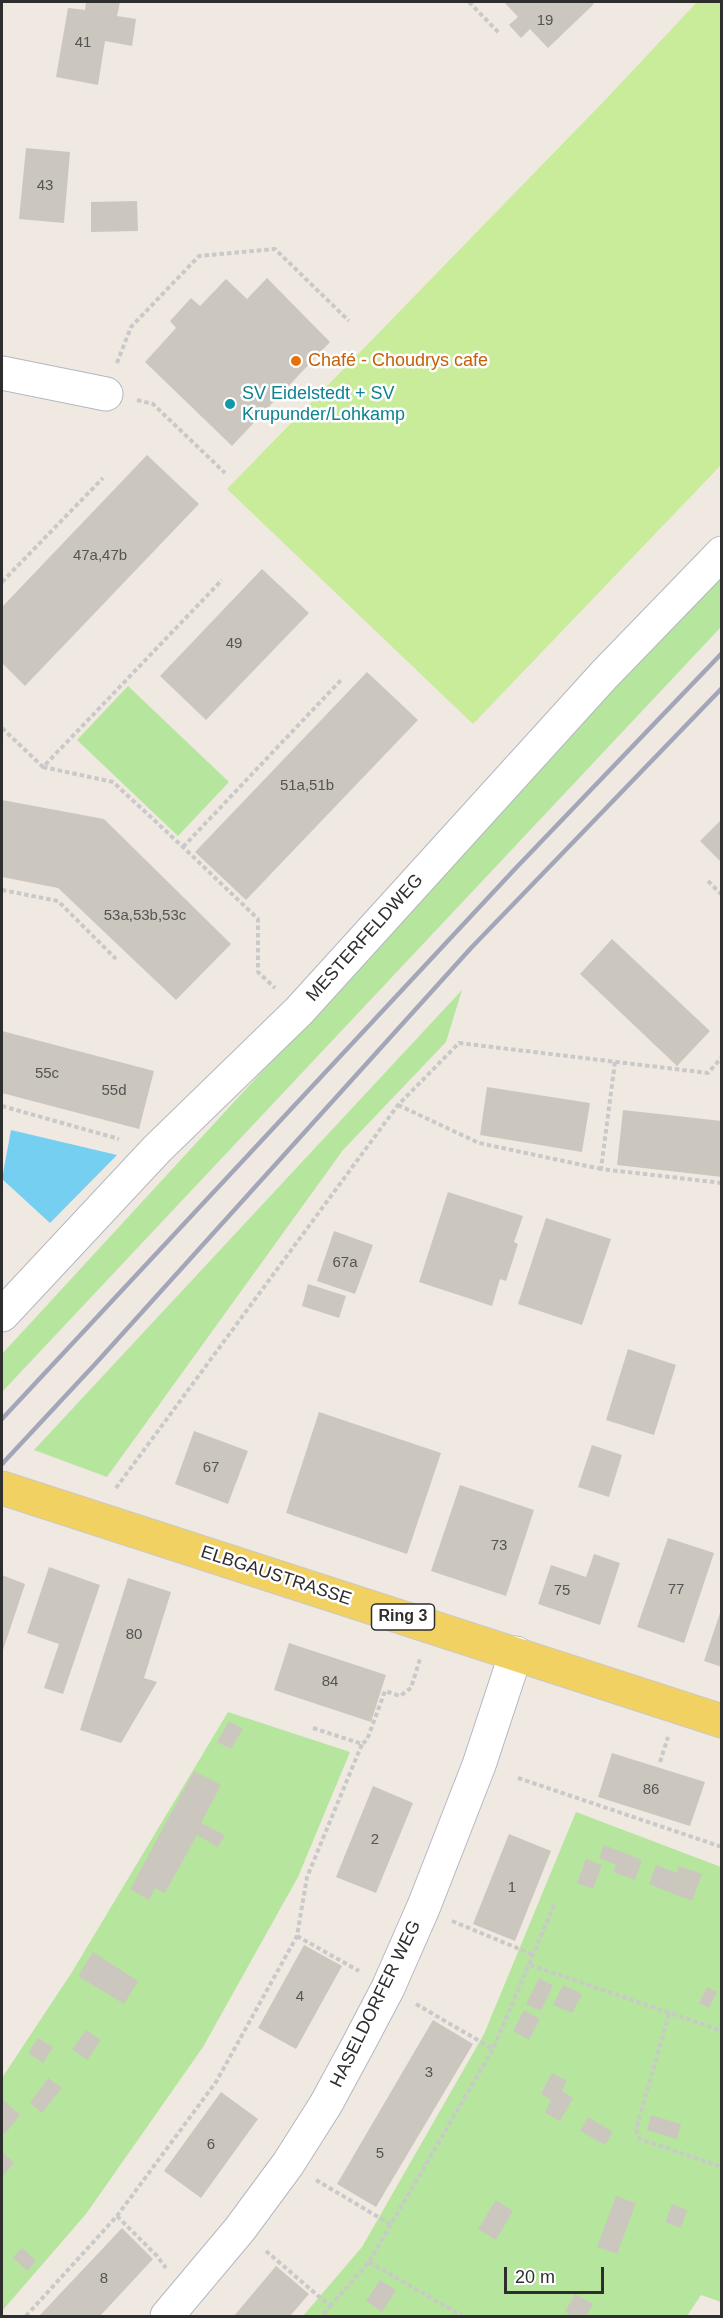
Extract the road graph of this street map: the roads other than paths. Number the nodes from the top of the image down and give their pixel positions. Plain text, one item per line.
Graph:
1 (2, 373) edge
2 (106, 393) road end
3 (722, 553) edge
4 (2, 1315) edge
5 (2, 1488) edge
6 (516, 1653) junction
7 (722, 1721) edge
8 (167, 2316) edge

1 - 2 street
3 - 4 street, MESTERFELDWEG
5 - 6 main road, ELBGAUSTRASSE / Ring 3
6 - 7 main road, ELBGAUSTRASSE / Ring 3
6 - 8 street, HASELDORFER WEG

